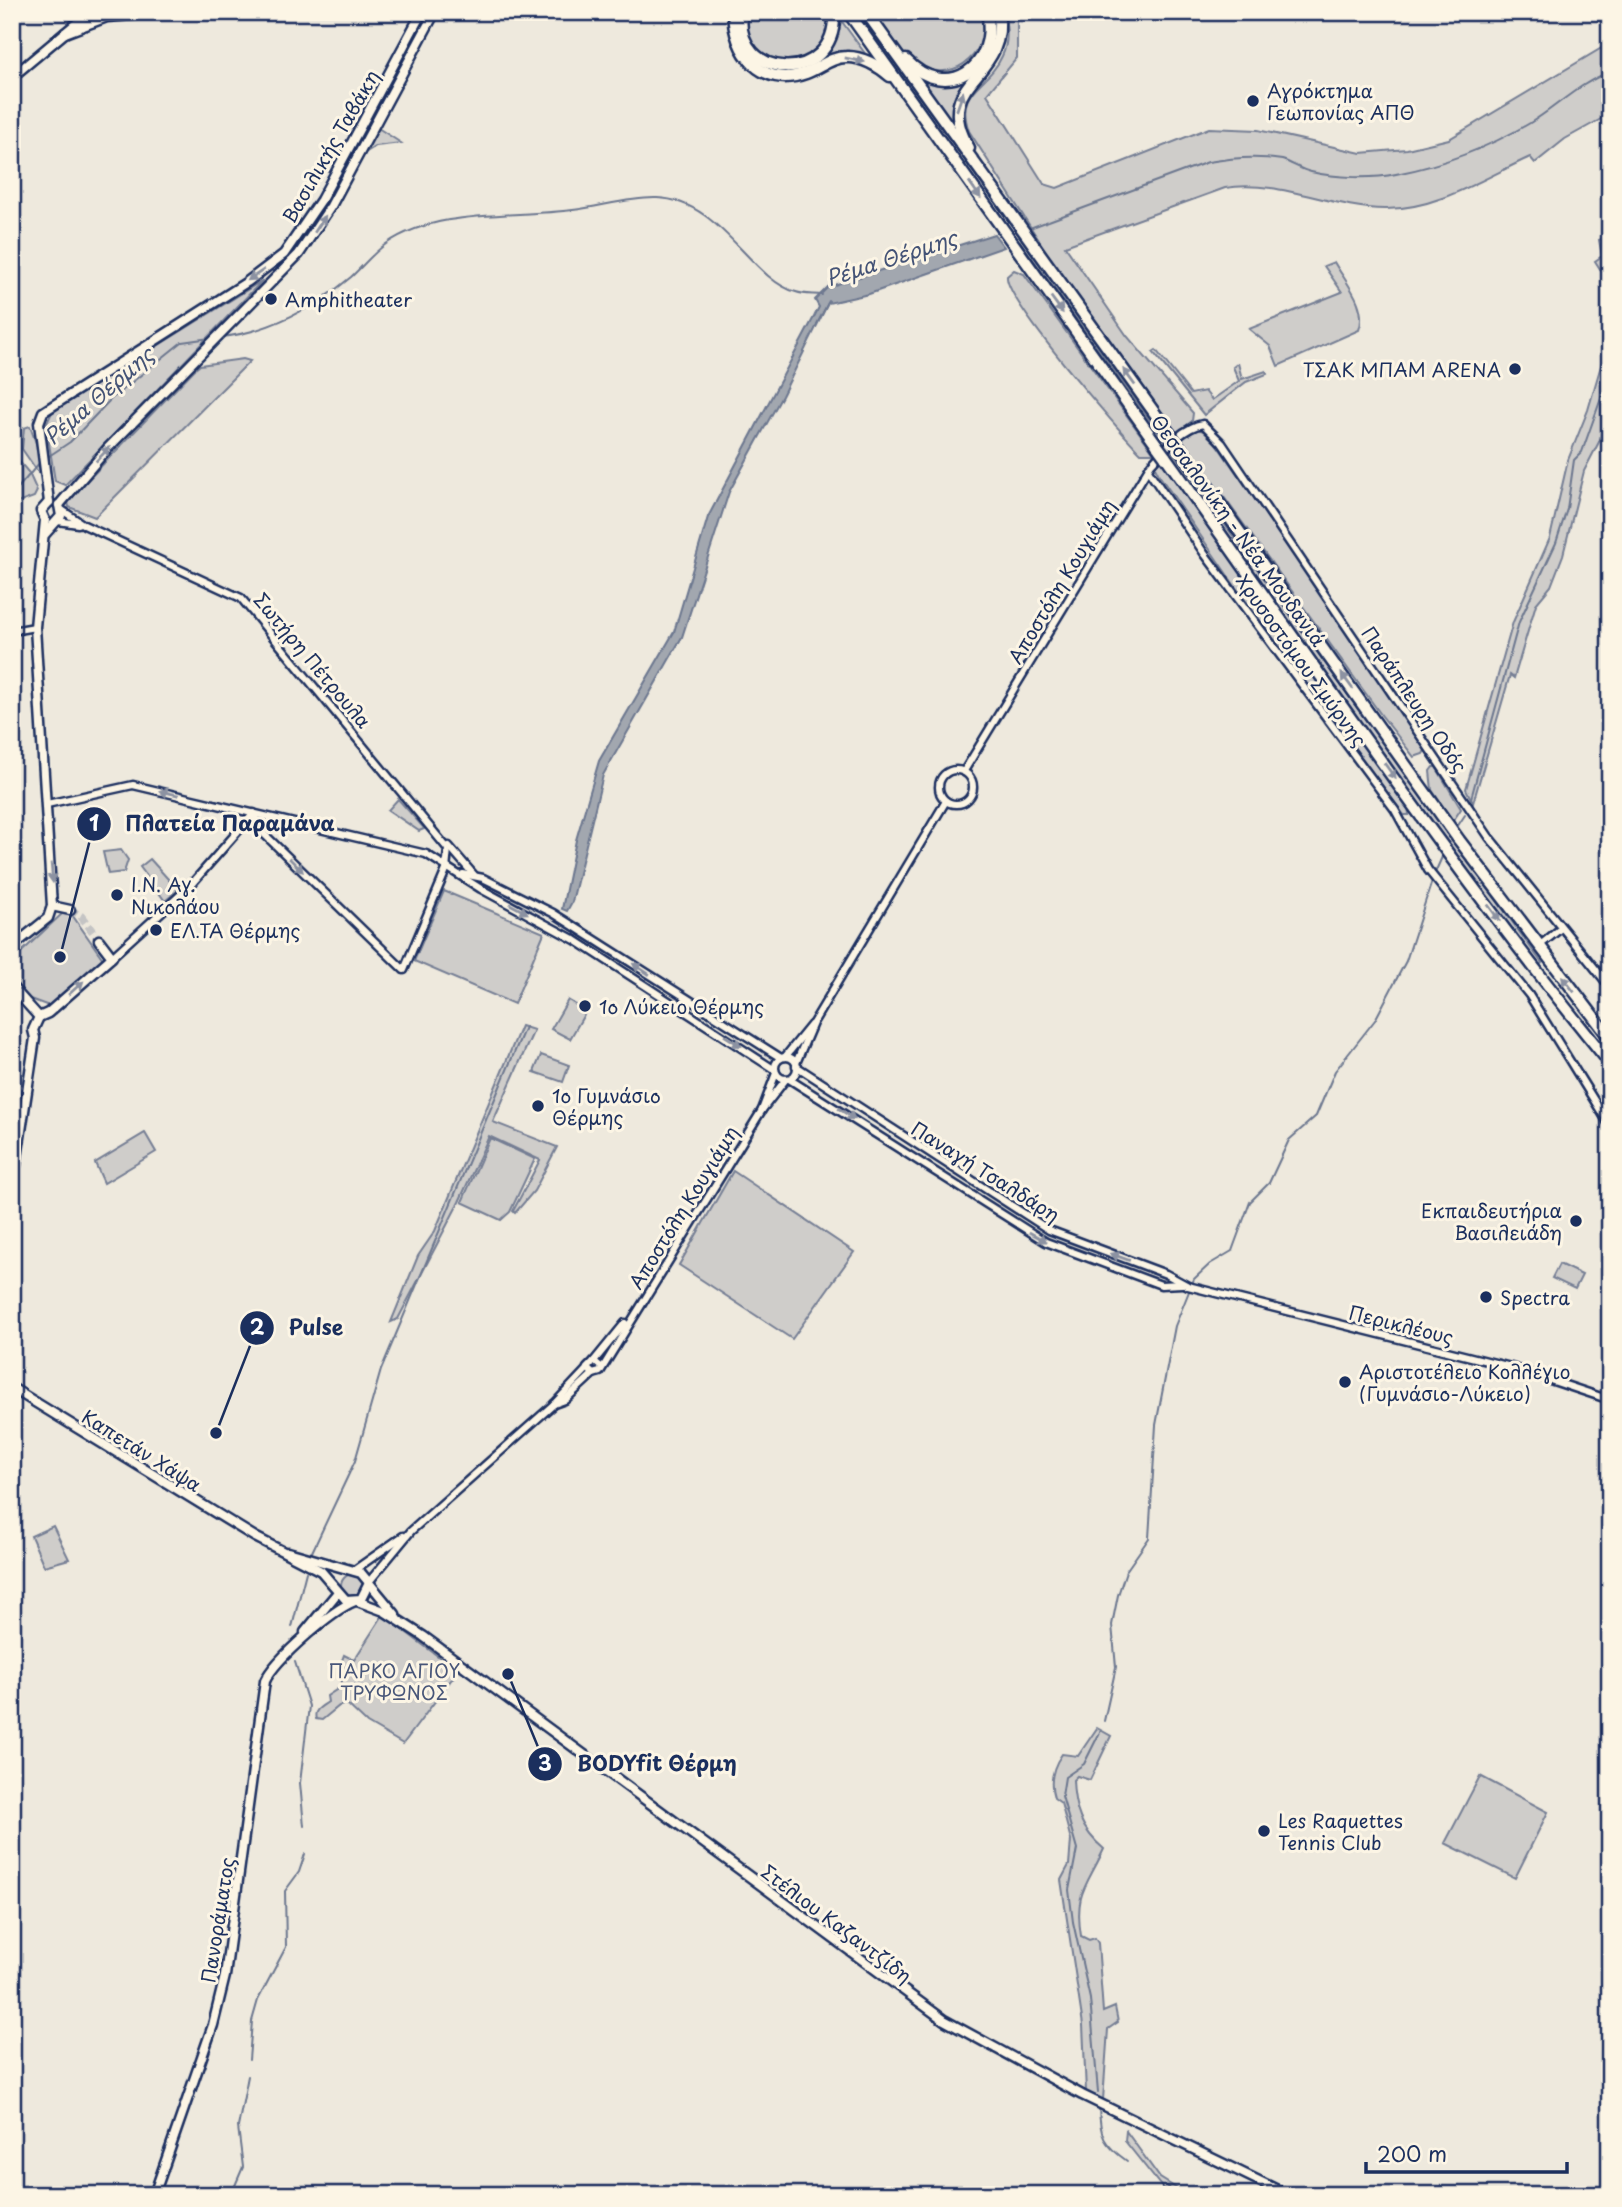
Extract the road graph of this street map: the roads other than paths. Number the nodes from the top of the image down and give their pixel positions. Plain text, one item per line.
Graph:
1 (90, 12) edge
2 (116, 12) edge
3 (171, 12) edge
4 (422, 12) edge
5 (435, 12) edge
6 (733, 12) edge
7 (742, 12) edge
8 (834, 12) edge
9 (848, 12) edge
10 (866, 12) edge
11 (987, 12) edge
12 (998, 12) edge
13 (140, 14) edge
14 (127, 17) junction
15 (65, 33) junction
16 (884, 37) junction
17 (12, 77) edge
18 (908, 94) junction
19 (989, 185) junction
20 (292, 244) junction
21 (302, 250) junction
22 (1203, 424) joint
23 (1148, 470) junction
24 (1153, 481) junction
25 (1139, 485) junction
26 (49, 502) junction
27 (60, 508) junction
28 (45, 520) junction
29 (56, 522) junction
30 (84, 525) junction
31 (42, 540) junction
32 (35, 627) junction
33 (12, 631) edge
34 (964, 771) junction
35 (946, 801) junction
36 (47, 804) junction
37 (254, 813) junction
38 (446, 844) junction
39 (447, 866) junction
40 (461, 873) junction
41 (475, 876) junction
42 (52, 906) junction
43 (70, 910) tunnel mouth
44 (1560, 929) junction
45 (99, 940) tunnel mouth
46 (1539, 946) junction
47 (12, 947) edge
48 (112, 957) junction
49 (12, 987) edge
50 (1610, 987) edge
51 (39, 1017) junction
52 (813, 1024) junction
53 (1610, 1038) edge
54 (783, 1058) junction
55 (1610, 1063) edge
56 (796, 1065) junction
57 (775, 1072) junction
58 (787, 1079) junction
59 (762, 1110) junction
60 (1610, 1126) edge
61 (12, 1191) edge
62 (1185, 1285) junction
63 (629, 1320) junction
64 (594, 1361) junction
65 (601, 1367) junction
66 (590, 1372) junction
67 (12, 1388) edge
68 (1610, 1400) edge
69 (411, 1531) junction
70 (310, 1562) junction
71 (352, 1571) junction
72 (368, 1584) junction
73 (338, 1590) junction
74 (356, 1601) junction
75 (402, 1622) junction
76 (291, 1650) junction
77 (154, 2195) edge
78 (1288, 2195) edge

1 - 15 main road
2 - 14 main road
3 - 13 main road
4 - 20 main road, Βασιλικής Ταβάκη
21 -> 5 main road, Βασιλικής Ταβάκη
6 -> 18 highway
7 - 8 highway
9 - 18 highway, Θεσσαλονίκη - Νέα Μουδανιά
10 - 16 highway, Θεσσαλονίκη - Νέα Μουδανιά
11 - 16 highway
19 -> 12 highway
13 - 14 main road
14 - 15 main road
15 - 17 main road
16 - 19 highway, Θεσσαλονίκη - Νέα Μουδανιά
18 -> 55 highway, Θεσσαλονίκη - Νέα Μουδανιά, bridge
46 -> 19 highway, Θεσσαλονίκη - Νέα Μουδανιά, bridge
20 - 21 main road
20 -> 26 main road, Βασιλικής Ταβάκη
27 -> 21 main road, Βασιλικής Ταβάκη
22 - 23 street, Αποστόλη Κουγιάμη
22 - 44 street, Παράπλευρη Οδός
23 - 24 street, Χρυσοστόμου Σμύρνης
23 - 25 street, Αποστόλη Κουγιάμη
24 - 25 street
24 - 60 street, Χρυσοστόμου Σμύρνης
25 - 34 street, Αποστόλη Κουγιάμη
26 - 27 main road
26 - 28 main road, Βασιλικής Ταβάκη
27 - 29 main road, Βασιλικής Ταβάκη
27 - 30 street, Σωτήρη Πέτρουλα
28 - 29 main road
28 - 31 main road
29 - 30 street, Σωτήρη Πέτρουλα
29 - 31 main road
30 - 38 street, Σωτήρη Πέτρουλα
31 - 32 main road
32 - 33 street
32 - 36 main road
34 - 35 street
34 - 35 street
35 - 52 street
37 -> 36 street
36 -> 42 main road
37 - 39 street
37 -> 39 street
37 - 48 street
38 - 39 street
38 - 41 street, Σωτήρη Πέτρουλα
39 - 40 street
40 - 41 street
40 -> 57 street
54 -> 41 street
42 - 43 main road
42 - 47 main road
44 - 46 street
44 - 50 street, Παράπλευρη Οδός
45 - 48 main road
53 -> 46 highway, Θεσσαλονίκη - Νέα Μουδανιά
51 -> 48 main road
49 - 51 main road
51 - 61 main road
52 - 54 street
52 - 56 street
54 - 56 street, Παναγή Τσαλδάρη
54 - 57 street, Αποστόλη Κουγιάμη
56 - 58 street, Αποστόλη Κουγιάμη
62 -> 56 street, Παναγή Τσαλδάρη
57 - 58 street, Παναγή Τσαλδάρη
57 - 59 street, Αποστόλη Κουγιάμη
58 - 59 street, Αποστόλη Κουγιάμη
58 -> 62 street, Παναγή Τσαλδάρη
59 - 63 street, Αποστόλη Κουγιάμη
62 - 68 street, Περικλέους
63 - 64 street, Αποστόλη Κουγιάμη
63 - 65 street, Αποστόλη Κουγιάμη
64 - 65 street
64 - 66 street, Αποστόλη Κουγιάμη
65 - 66 street, Αποστόλη Κουγιάμη
66 - 69 street
67 - 70 main road, Καπετάν Χάψα
69 - 71 street
69 - 72 street
70 - 71 main road
70 - 73 main road
71 - 72 main road
71 - 73 main road
72 - 74 main road
72 - 75 main road, Στέλιου Καζαντζίδη
73 - 74 main road
73 - 76 main road, Πανοράματος
74 - 75 main road, Στέλιου Καζαντζίδη
74 - 76 main road, Πανοράματος
75 - 78 main road, Στέλιου Καζαντζίδη
76 - 77 main road, Πανοράματος

